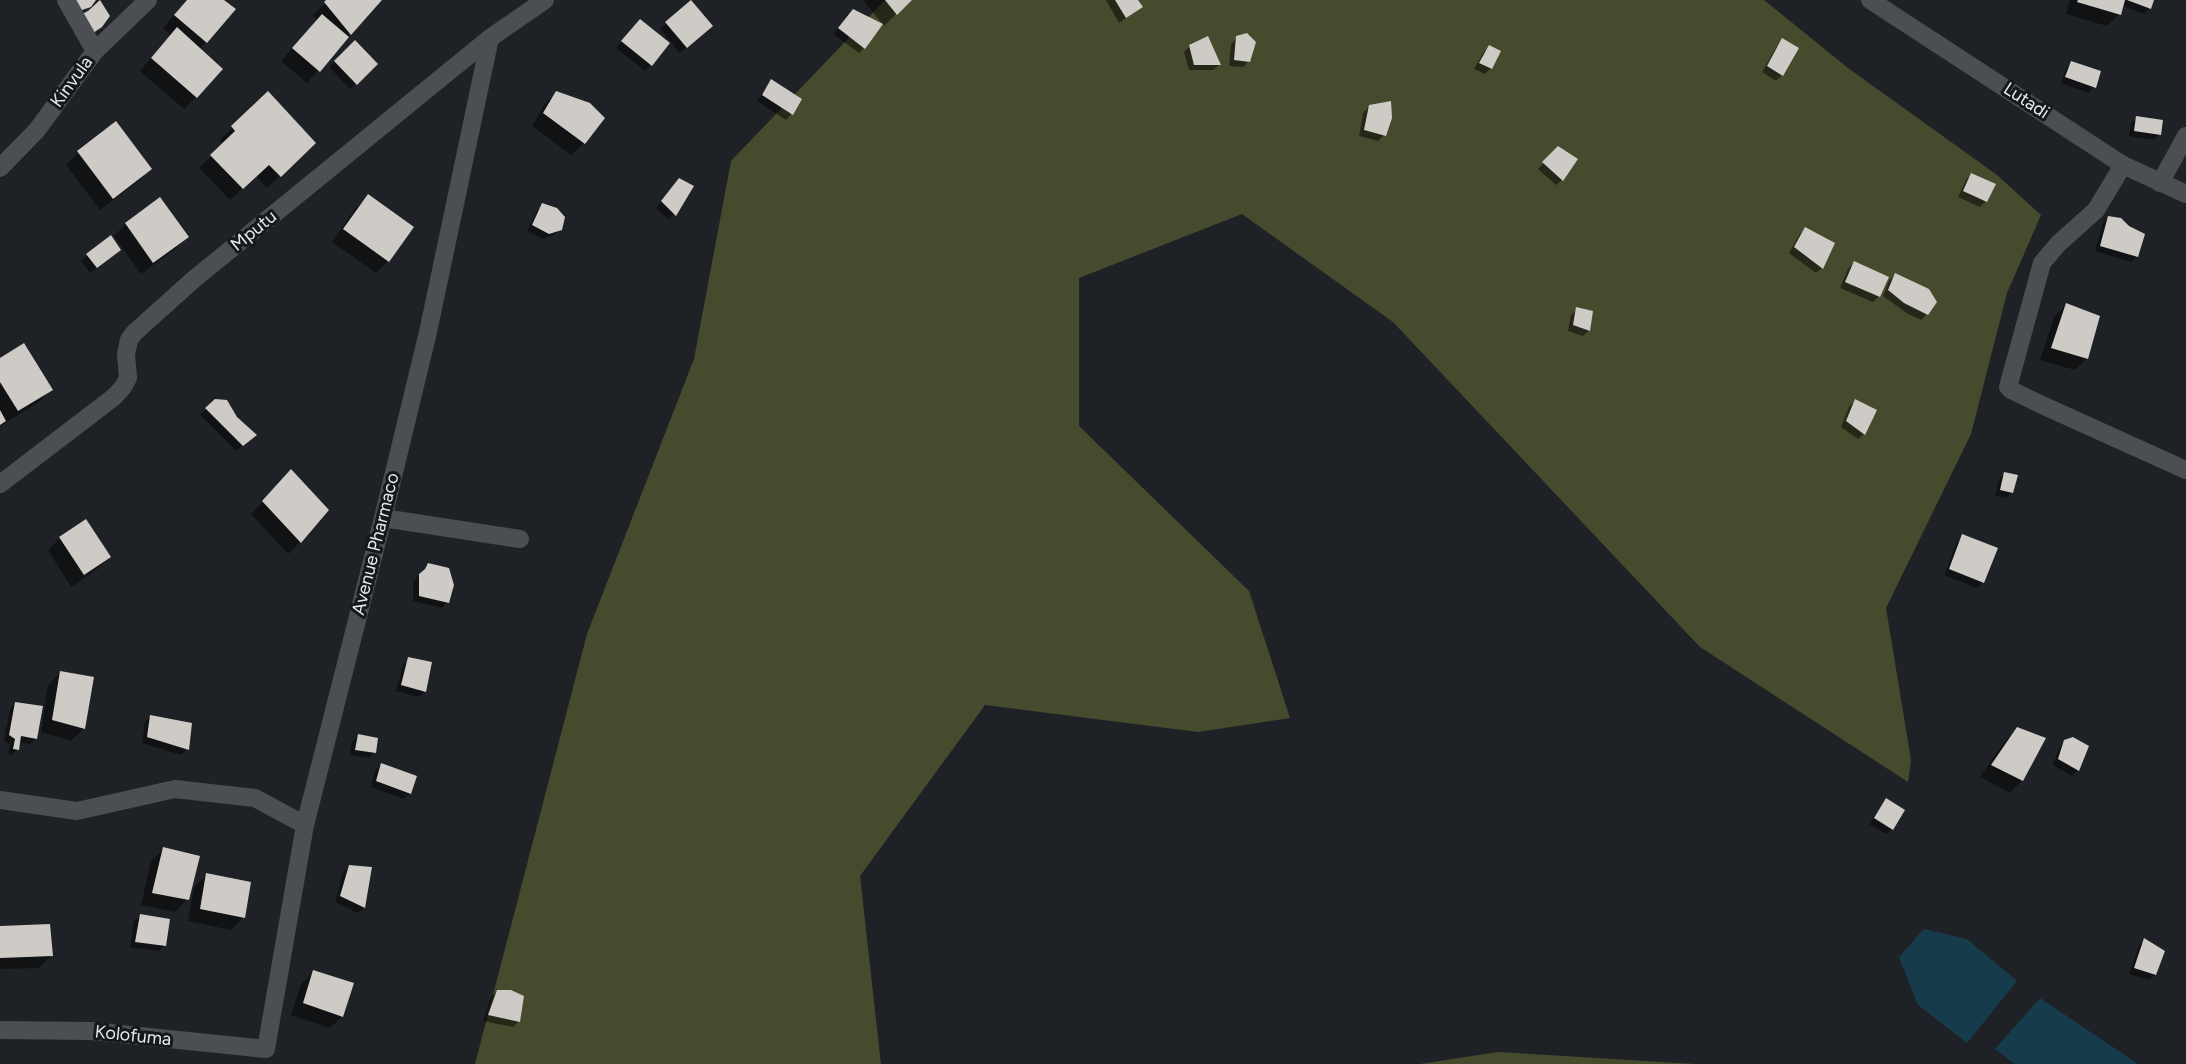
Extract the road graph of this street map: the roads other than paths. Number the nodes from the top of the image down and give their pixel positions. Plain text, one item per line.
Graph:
1 (66, 0) edge
2 (148, 0) edge
3 (545, 0) edge
4 (1870, 0) edge
5 (490, 38) junction
6 (95, 51) junction
7 (2186, 136) edge
8 (2122, 165) junction
9 (0, 168) edge
10 (2160, 183) junction
11 (2186, 194) edge
12 (2186, 470) edge
13 (0, 484) edge
14 (383, 518) junction
15 (520, 539) dead end
16 (0, 800) edge
17 (305, 825) junction
18 (0, 1030) edge
19 (266, 1049) joint

1 - 6 street
2 - 6 street, Kinvula
3 - 5 street, Mputu
4 - 8 street, Lutadi
5 - 13 street, Mputu
5 - 14 street, Avenue Pharmaco
6 - 9 street, Kinvula
7 - 10 street
8 - 10 street, Lutadi
8 - 12 street
10 - 11 street, Lutadi
14 - 15 street
14 - 17 street, Avenue Pharmaco
16 - 17 street
17 - 19 street, Avenue Pharmaco
18 - 19 street, Kolofuma

